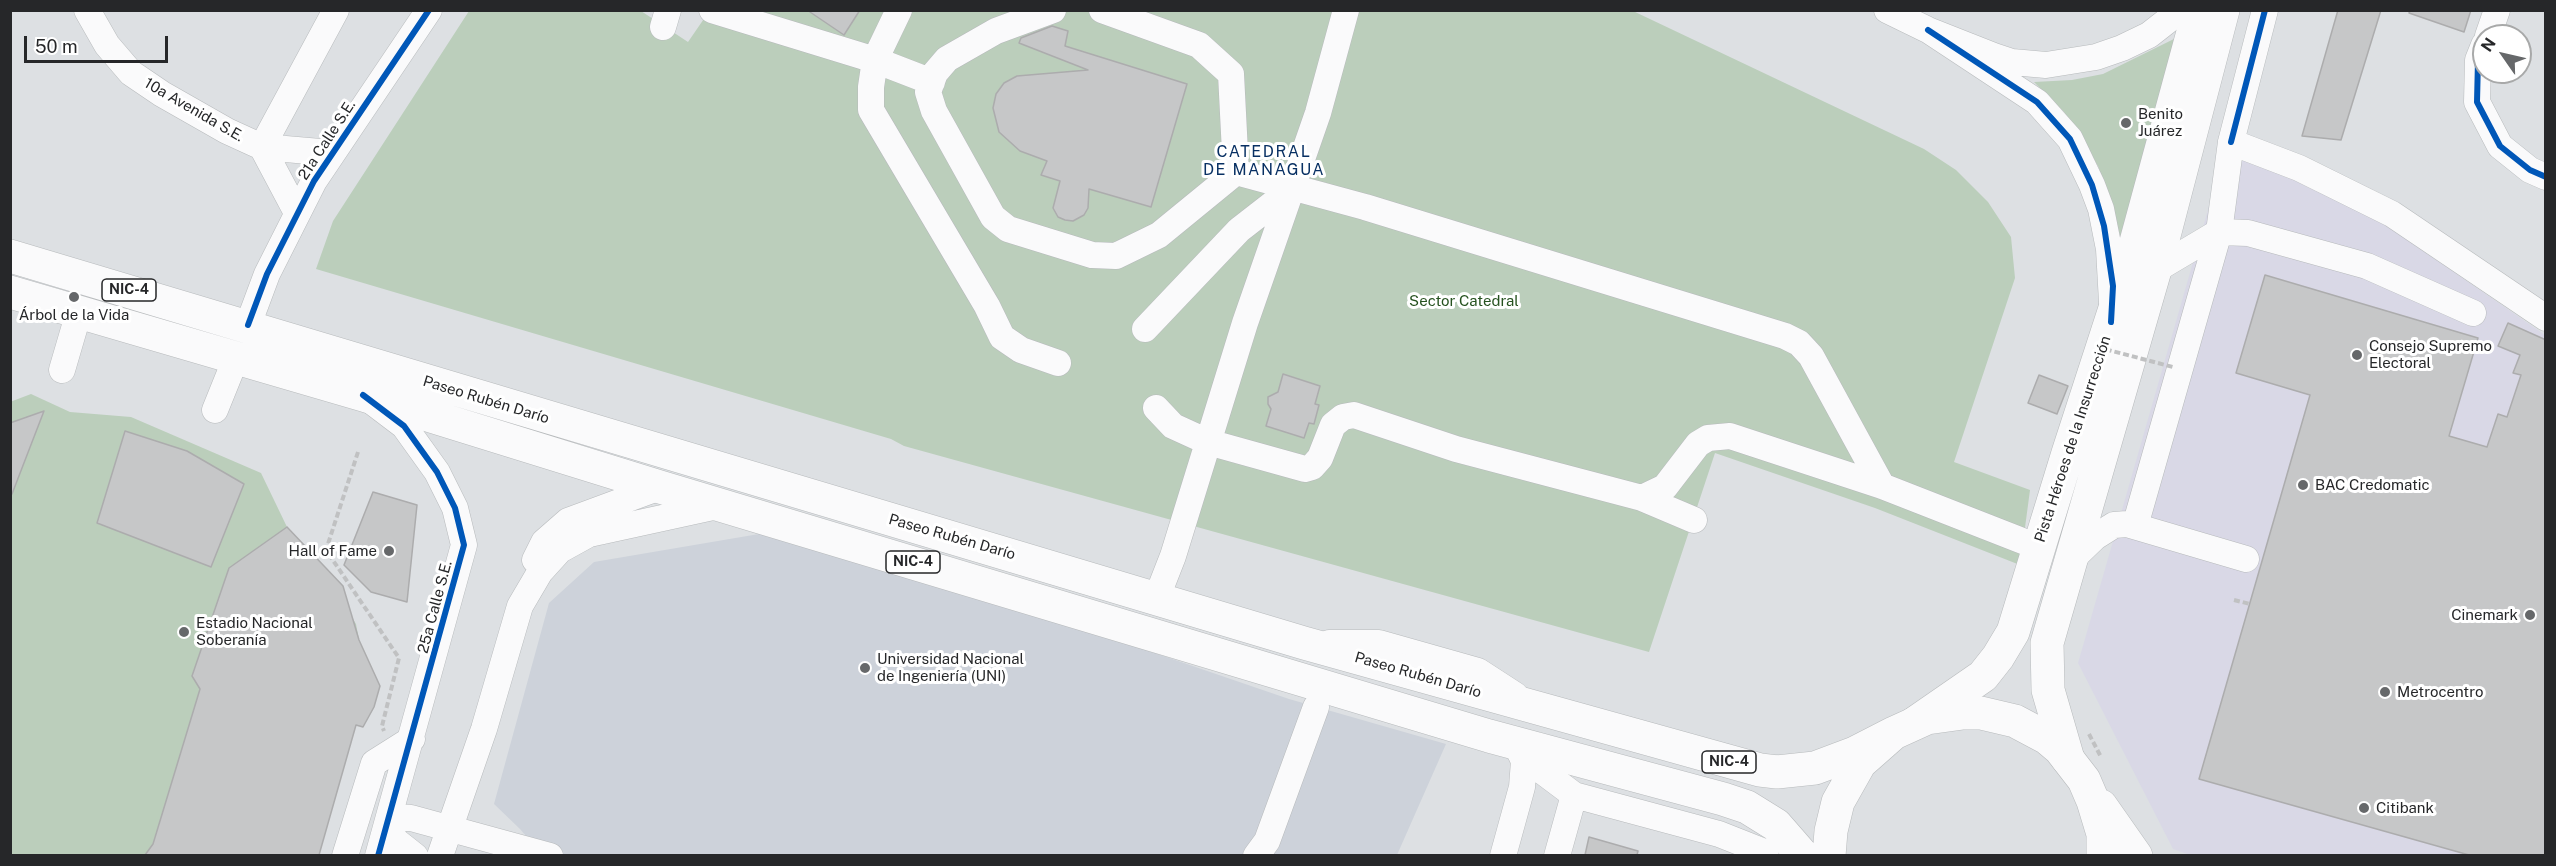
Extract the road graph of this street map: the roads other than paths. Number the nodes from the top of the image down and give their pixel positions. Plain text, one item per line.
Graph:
1 (87, 10) edge
2 (336, 10) edge
3 (429, 10) edge
4 (712, 10) edge
5 (899, 10) edge
6 (1053, 10) edge
7 (1102, 10) edge
8 (1346, 10) edge
9 (1887, 10) edge
10 (2181, 10) edge
11 (2199, 10) edge
12 (2223, 10) edge
13 (2265, 10) edge
14 (1928, 30) junction
15 (875, 60) junction
16 (932, 82) junction
17 (2477, 84) edge
18 (2231, 142) junction
19 (262, 147) junction
20 (332, 153) junction
21 (1236, 172) junction
22 (2546, 177) edge
23 (1293, 188) junction
24 (297, 213) junction
25 (2219, 232) junction
26 (10, 256) edge
27 (2155, 270) junction
28 (10, 275) edge
29 (75, 275) junction
30 (10, 292) edge
31 (83, 313) junction
32 (2474, 313) dead end
33 (2546, 318) edge
34 (248, 325) junction
35 (1145, 329) dead end
36 (2104, 334) junction
37 (236, 358) junction
38 (1058, 363) dead end
39 (62, 370) dead end
40 (450, 390) junction
41 (363, 395) junction
42 (1156, 408) dead end
43 (215, 410) dead end
44 (1208, 442) junction
45 (1882, 486) junction
46 (660, 487) junction
47 (1642, 498) junction
48 (725, 505) junction
49 (1694, 520) dead end
50 (2135, 526) junction
51 (2038, 547) junction
52 (2246, 559) dead end
53 (2070, 561) junction
54 (1157, 597) junction
55 (520, 606) junction
56 (1316, 707) dead end
57 (1904, 728) junction
58 (1489, 736) junction
59 (402, 745) junction
60 (1544, 750) junction
61 (2085, 766) junction
62 (1696, 790) junction
63 (1574, 795) junction
64 (388, 821) junction
65 (450, 828) junction
66 (1719, 834) junction
67 (345, 855) edge
68 (378, 855) edge
69 (415, 855) edge
70 (440, 855) edge
71 (550, 855) edge
72 (1256, 855) edge
73 (1503, 855) edge
74 (1557, 855) edge
75 (1766, 855) edge
76 (1803, 855) edge
77 (1829, 855) edge
78 (2103, 855) edge
79 (2136, 855) edge

1 - 19 street, 10a Avenida S.E.
2 - 19 street
3 - 20 street, 21a Calle S.E.
4 - 15 street
5 - 15 street
6 - 16 street
7 - 21 street
8 - 23 street
9 - 14 street
10 - 14 street
11 - 36 main road, Pista Héroes de la Insurrección
12 - 27 main road, Pista Héroes de la Insurrección
13 - 18 street
14 - 36 street
15 - 16 street
15 - 38 street
16 - 21 street
17 - 22 street
18 - 25 street
18 - 33 street
19 - 20 street, 10a Avenida S.E.
19 - 24 street, 10a Avenida S.E.
20 - 24 street, 21a Calle S.E.
21 - 23 street
23 - 35 street
23 - 44 street
23 - 45 street
24 - 34 street, 21a Calle S.E.
25 - 27 street
25 - 32 street
25 - 50 street
26 - 29 main road, Paseo Rubén Darío / NIC-4
27 - 53 main road, Pista Héroes de la Insurrección
28 - 29 main road
29 - 34 main road, Paseo Rubén Darío / NIC-4
30 - 31 main road, Paseo Rubén Darío / NIC-4
31 - 34 main road
31 - 37 main road, Paseo Rubén Darío / NIC-4
31 - 39 street
34 - 37 main road
34 - 40 main road, Paseo Rubén Darío / NIC-4
36 - 51 main road, Pista Héroes de la Insurrección
37 - 40 main road
37 - 41 main road, Paseo Rubén Darío / NIC-4
37 - 43 street
40 - 54 main road, Paseo Rubén Darío / NIC-4
41 - 46 main road, Paseo Rubén Darío / NIC-4
41 - 59 street, 25a Calle S.E.
42 - 44 street
44 - 47 street
44 - 54 street
45 - 47 street
45 - 51 street
46 - 48 main road, Paseo Rubén Darío / NIC-4
46 - 55 street
47 - 49 street
48 - 55 street
48 - 58 main road, Paseo Rubén Darío / NIC-4
50 - 52 street
50 - 53 street
51 - 57 main road, Pista Héroes de la Insurrección
53 - 61 main road, Pista Héroes de la Insurrección
54 - 57 main road, Paseo Rubén Darío / NIC-4
55 - 65 street
56 - 72 street
57 - 61 main road, NIC-4
57 - 77 main road, NIC-4
58 - 60 main road, Paseo Rubén Darío / NIC-4
58 - 73 street
59 - 64 street, 25a Calle S.E.
59 - 67 street
60 - 62 main road, Paseo Rubén Darío / NIC-4
60 - 63 street
61 - 78 main road, NIC-4
61 - 79 main road, NIC-4
62 - 66 street
62 - 76 main road, Paseo Rubén Darío / NIC-4
63 - 66 street
63 - 74 street
64 - 65 street
64 - 68 street, 25a Calle S.E.
64 - 69 street
65 - 70 street
65 - 71 street
66 - 75 street

